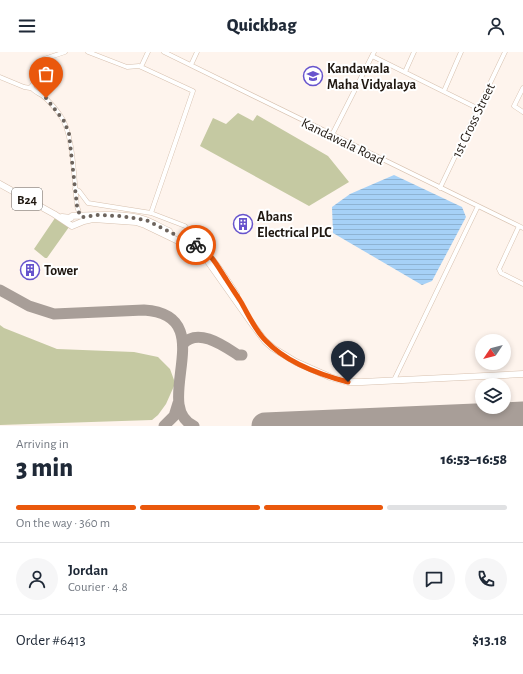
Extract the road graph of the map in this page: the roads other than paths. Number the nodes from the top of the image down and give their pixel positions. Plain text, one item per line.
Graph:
1 (65, 52) edge
2 (88, 52) edge
3 (148, 52) edge
4 (164, 52) edge
5 (197, 52) edge
6 (414, 52) edge
7 (460, 52) edge
8 (505, 52) edge
9 (57, 53) edge
10 (373, 54) edge
11 (191, 65) junction
12 (141, 67) junction
13 (405, 72) junction
14 (0, 78) edge
15 (31, 87) junction
16 (523, 88) edge
17 (444, 91) junction
18 (479, 109) junction
19 (523, 112) edge
20 (332, 135) junction
21 (0, 184) edge
22 (440, 188) junction
23 (75, 189) junction
24 (77, 206) junction
25 (478, 206) junction
26 (151, 213) junction
27 (54, 214) junction
28 (72, 216) junction
29 (80, 216) junction
30 (185, 226) dead end
31 (521, 227) edge
32 (523, 284) edge
33 (253, 325) junction
34 (523, 374) edge
35 (394, 380) junction

1 - 9 street
2 - 12 street
3 - 12 street
4 - 11 street, Kandawala Road
5 - 11 street
6 - 13 street
7 - 17 street
8 - 18 street, 1st Cross Street
9 - 15 street
10 - 13 street
10 - 20 street
11 - 20 street, Kandawala Road
12 - 26 street
13 - 17 street
14 - 15 street
15 - 23 street
16 - 19 street
17 - 18 street
18 - 22 street, 1st Cross Street
20 - 22 street, Kandawala Road
21 - 27 main road, B24
22 - 25 street, Kandawala Road
23 - 24 street
23 - 26 street
24 - 28 street
24 - 29 street
25 - 31 street, Kandawala Road
25 - 35 street
26 - 30 street
27 - 28 main road, B24
27 - 33 main road, B24
28 - 29 main road, B24
29 - 33 main road, B24
31 - 32 street
33 - 35 main road, B24
34 - 35 main road, B24

